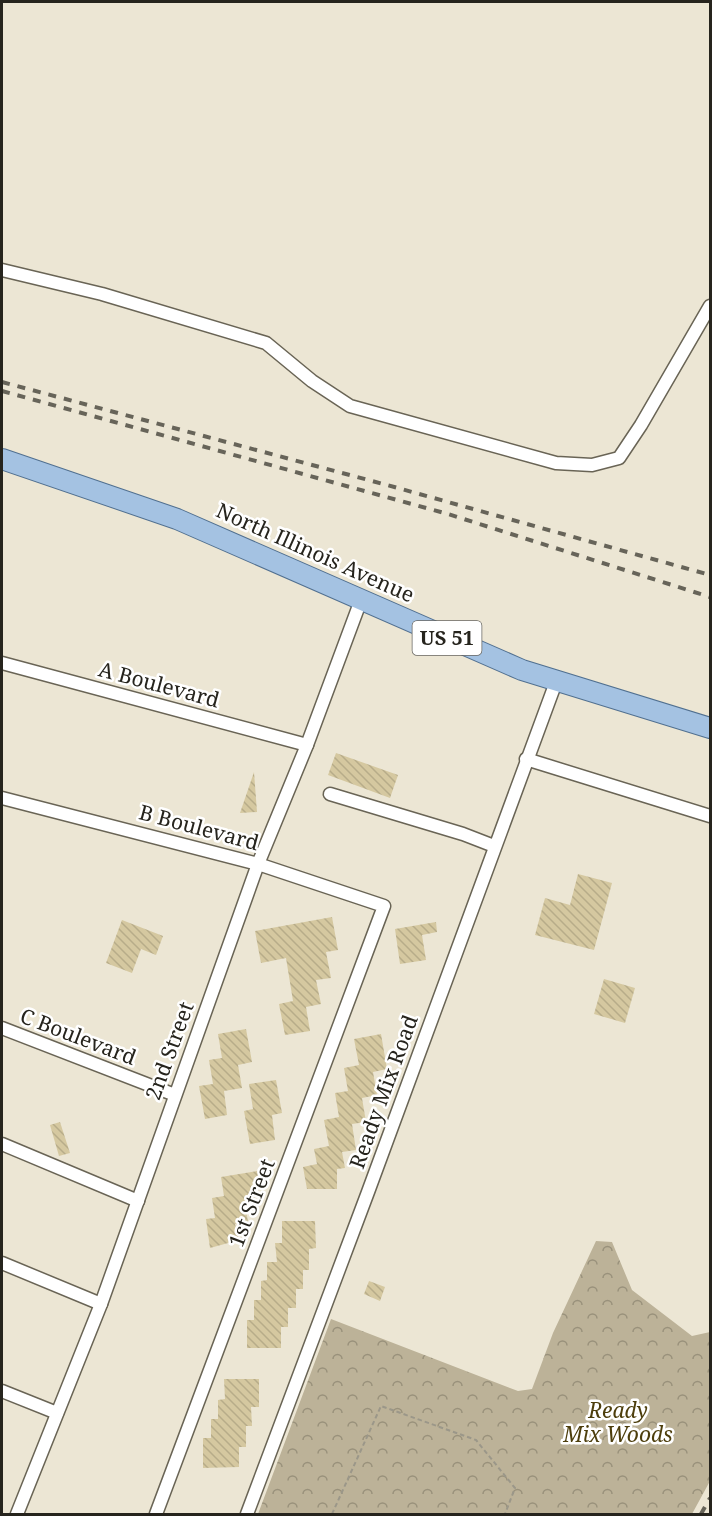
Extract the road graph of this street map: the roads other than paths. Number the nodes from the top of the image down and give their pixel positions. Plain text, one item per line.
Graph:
1 (2, 270) edge
2 (711, 306) edge
3 (2, 459) edge
4 (361, 600) junction
5 (2, 663) edge
6 (556, 682) junction
7 (711, 728) edge
8 (307, 745) junction
9 (526, 759) junction
10 (330, 794) dead end
11 (2, 798) edge
12 (711, 816) edge
13 (494, 846) junction
14 (258, 864) junction
15 (384, 906) joint
16 (2, 1028) edge
17 (175, 1095) junction
18 (2, 1144) edge
19 (138, 1201) junction
20 (2, 1263) edge
21 (101, 1304) junction
22 (2, 1391) edge
23 (57, 1413) junction
24 (17, 1515) edge
25 (156, 1515) edge
26 (247, 1515) edge

1 - 2 street
3 - 4 main road, North Illinois Avenue / US 51
4 - 6 main road, North Illinois Avenue / US 51
4 - 8 street, 2nd Street
5 - 8 street, A Boulevard
6 - 7 main road, North Illinois Avenue / US 51
6 - 9 street, Ready Mix Road
8 - 14 street, 2nd Street
9 - 12 street
9 - 13 street, Ready Mix Road
10 - 13 street
11 - 14 street, B Boulevard
13 - 26 street, Ready Mix Road
14 - 15 street, B Boulevard
14 - 17 street, 2nd Street
15 - 25 street, 1st Street
16 - 17 street, C Boulevard
17 - 19 street, 2nd Street
18 - 19 street
19 - 21 street, 2nd Street
20 - 21 street
21 - 23 street, 2nd Street
22 - 23 street
23 - 24 street, 2nd Street

